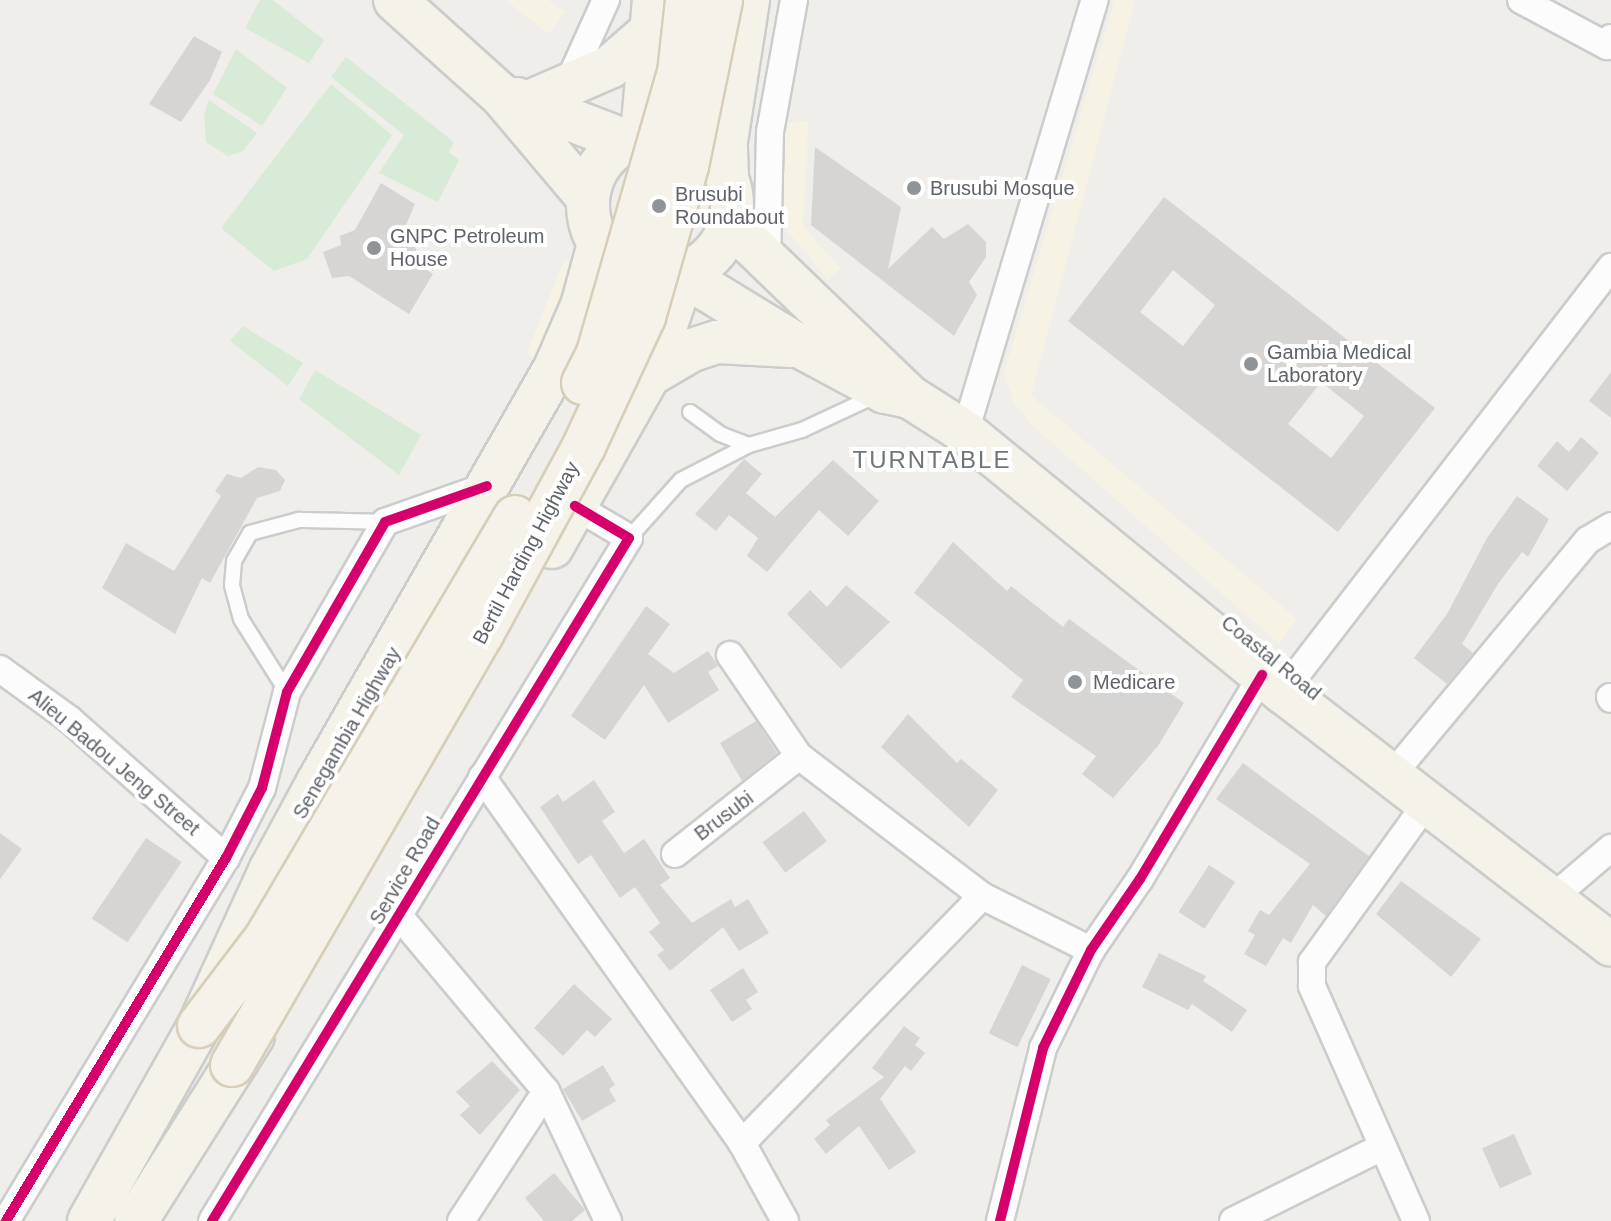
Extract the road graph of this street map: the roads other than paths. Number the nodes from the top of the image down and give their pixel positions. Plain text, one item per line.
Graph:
1 (395, 0) edge
2 (606, 0) edge
3 (687, 0) edge
4 (721, 0) edge
5 (748, 0) edge
6 (794, 0) edge
7 (1095, 0) edge
8 (1521, 0) edge
9 (653, 15) edge
10 (1610, 44) edge
11 (532, 96) junction
12 (634, 138) junction
13 (727, 177) junction
14 (588, 198) junction
15 (730, 224) junction
16 (599, 244) junction
17 (767, 263) junction
18 (1611, 267) edge
19 (683, 275) junction
20 (801, 347) junction
21 (649, 375) junction
22 (898, 395) junction
23 (690, 412) dead end
24 (965, 432) junction
25 (749, 445) junction
26 (487, 486) junction
27 (575, 506) junction
28 (385, 522) junction
29 (1611, 526) edge
30 (629, 538) junction
31 (730, 655) dead end
32 (0, 669) edge
33 (1273, 683) junction
34 (287, 692) junction
35 (799, 756) junction
36 (1392, 775) junction
37 (482, 777) junction
38 (1426, 804) junction
39 (1611, 848) edge
40 (675, 854) dead end
41 (226, 858) junction
42 (982, 896) junction
43 (1551, 899) junction
44 (400, 917) junction
45 (1611, 945) edge
46 (1091, 950) junction
47 (199, 1026) junction
48 (232, 1065) junction
49 (546, 1091) junction
50 (742, 1143) junction
51 (1380, 1148) junction
52 (6, 1221) edge
53 (89, 1221) edge
54 (136, 1221) edge
55 (212, 1221) edge
56 (461, 1221) edge
57 (608, 1221) edge
58 (785, 1221) edge
59 (1000, 1221) edge
60 (1233, 1221) edge
61 (1416, 1221) edge

1 - 11 main road
2 - 11 street
3 - 47 main road, Bertil Harding Highway, bridge
4 - 48 main road, Bertil Harding Highway, bridge
5 - 13 main road
6 - 17 street
7 - 24 street
8 - 10 street
9 - 11 main road
9 - 12 main road
11 - 12 main road
11 - 14 main road
12 - 13 main road
12 - 14 main road
13 - 15 main road
14 - 16 main road
15 - 17 main road, Coastal Road
15 - 19 main road
16 - 19 main road
16 - 26 main road, Senegambia Highway
17 - 22 main road, Coastal Road
18 - 33 street
19 - 20 main road, Coastal Road
19 - 21 main road
20 - 21 main road
20 - 22 main road, Coastal Road
21 - 27 main road
22 - 24 main road, Coastal Road
22 - 25 lane
23 - 25 lane
24 - 33 main road, Coastal Road
25 - 30 lane
26 - 28 street
26 - 47 main road, Senegambia Highway
27 - 30 street
27 - 48 main road
28 - 34 street
28 - 34 lane
29 - 36 street
30 - 37 street, Service Road
31 - 35 street
32 - 41 street, Alieu Badou Jeng Street
33 - 36 main road, Coastal Road
33 - 46 street
34 - 41 street
35 - 40 street, Brusubi
35 - 42 street
36 - 38 main road, Coastal Road
37 - 44 street, Service Road
37 - 50 street
38 - 43 main road, Coastal Road
38 - 51 street
39 - 43 street
41 - 52 street
42 - 46 street
42 - 50 street
43 - 45 main road, Coastal Road
44 - 49 street
44 - 55 street, Service Road
46 - 59 street
47 - 53 main road, Senegambia Highway
48 - 54 main road
49 - 56 street
49 - 57 street
50 - 58 street
51 - 60 street
51 - 61 street

